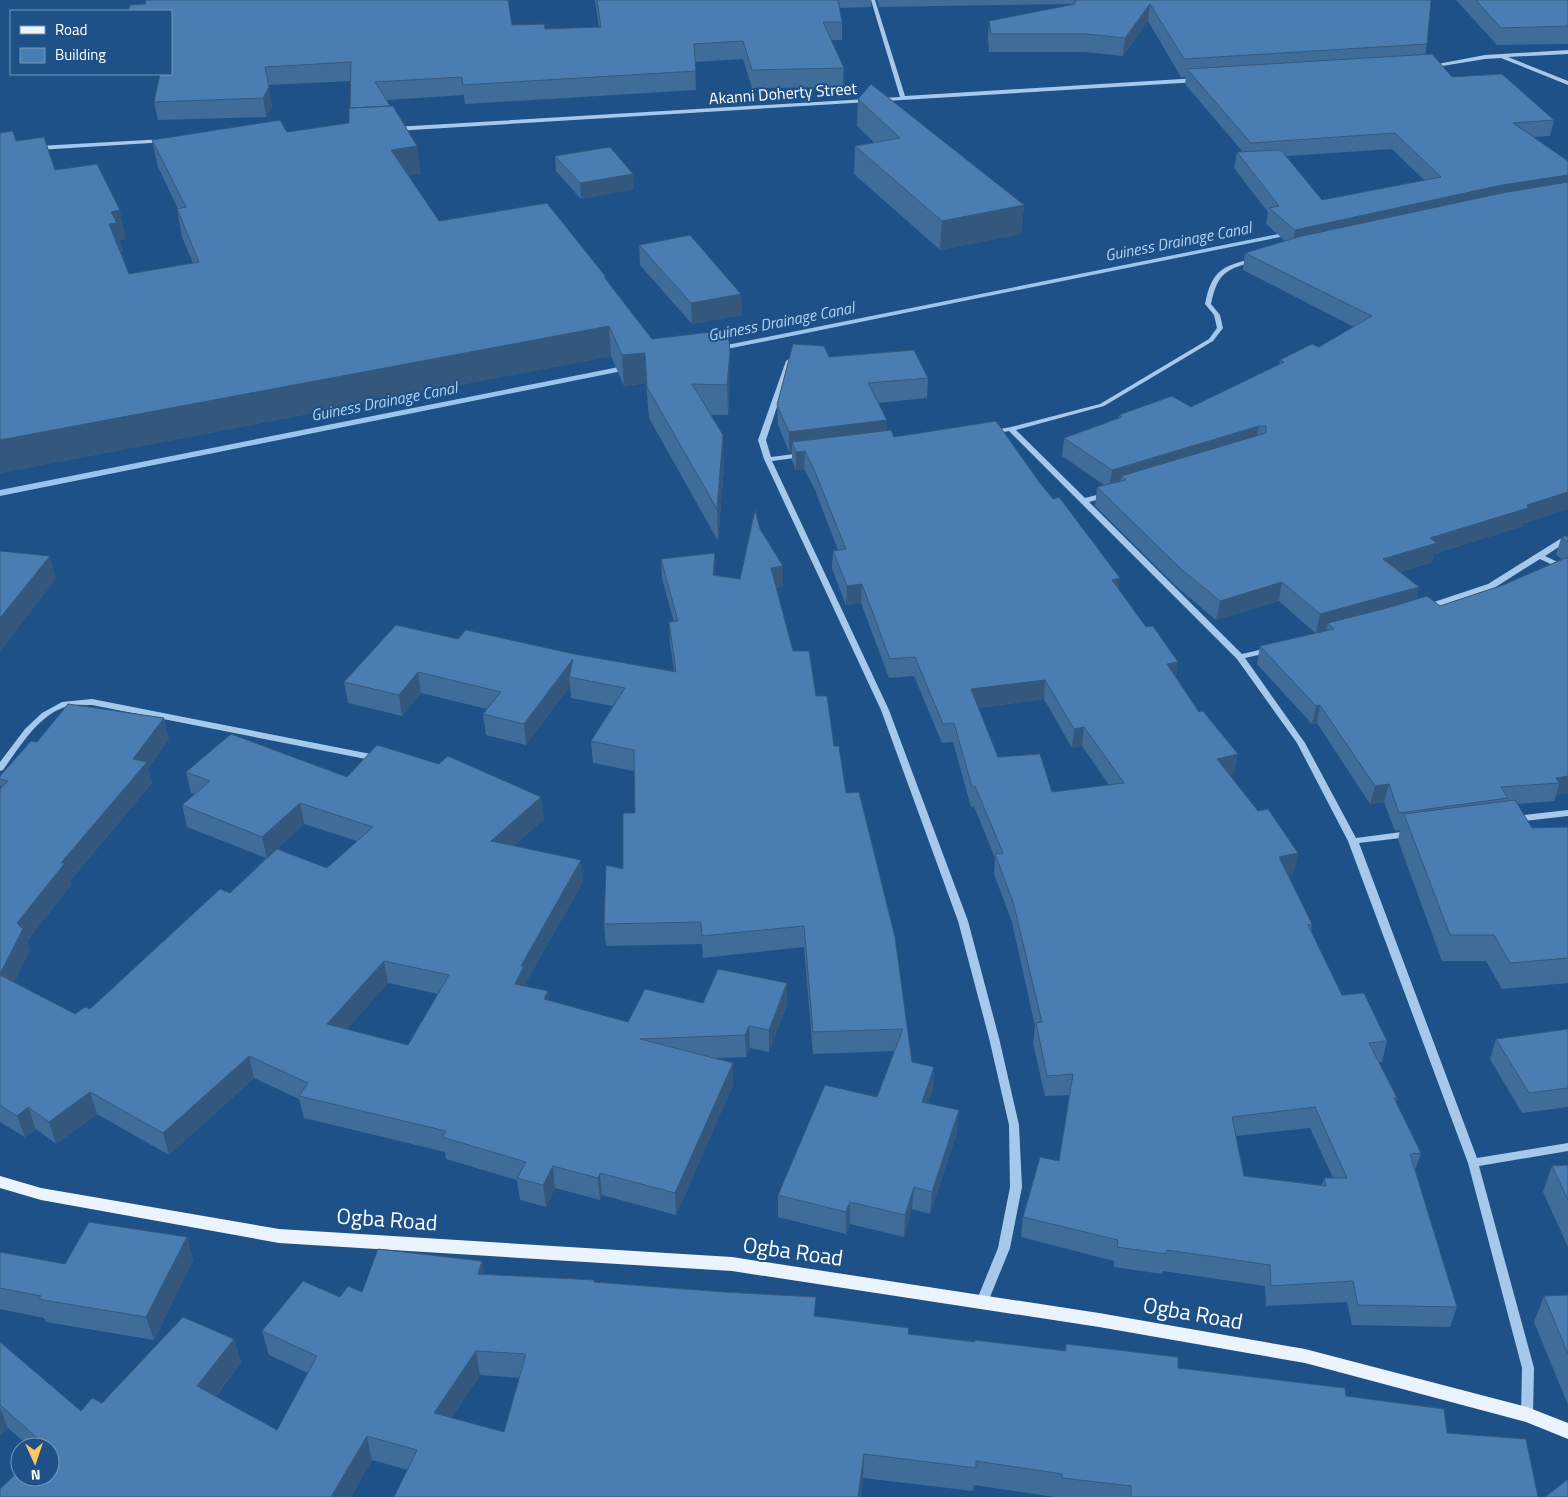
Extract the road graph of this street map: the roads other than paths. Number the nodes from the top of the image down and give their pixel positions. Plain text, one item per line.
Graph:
1 (873, 0) edge
2 (1568, 52) edge
3 (1500, 56) junction
4 (1425, 66) edge
5 (1204, 80) edge
6 (1568, 84) edge
7 (903, 97) junction
8 (390, 129) edge
9 (173, 141) edge
10 (29, 149) edge
11 (1265, 257) edge
12 (789, 361) edge
13 (1011, 429) junction
14 (982, 433) edge
15 (808, 455) edge
16 (768, 459) junction
17 (1121, 490) edge
18 (1084, 501) junction
19 (1568, 538) edge
20 (1540, 556) junction
21 (1568, 570) edge
22 (1417, 610) edge
23 (1278, 648) edge
24 (1240, 657) junction
25 (376, 758) edge
26 (0, 768) edge
27 (1568, 813) edge
28 (1504, 820) edge
29 (1419, 832) edge
30 (1353, 842) junction
31 (1568, 1148) edge
32 (1473, 1163) junction
33 (0, 1182) edge
34 (982, 1302) junction
35 (1527, 1415) junction
36 (1568, 1431) edge

1 - 7 street
2 - 3 street
3 - 4 street
3 - 6 street
5 - 7 street, Akanni Doherty Street
7 - 8 street, Akanni Doherty Street
9 - 10 street
11 - 13 street
12 - 16 street
13 - 14 street
13 - 18 street
15 - 16 street
16 - 34 street
17 - 18 street
18 - 24 street
19 - 20 street
20 - 21 street
20 - 22 street
23 - 24 street
24 - 30 street
25 - 26 street
27 - 28 street
29 - 30 street
30 - 32 street
31 - 32 street
32 - 35 street
33 - 34 main road, Ogba Road
34 - 35 main road, Ogba Road
35 - 36 main road, Ogba Road

